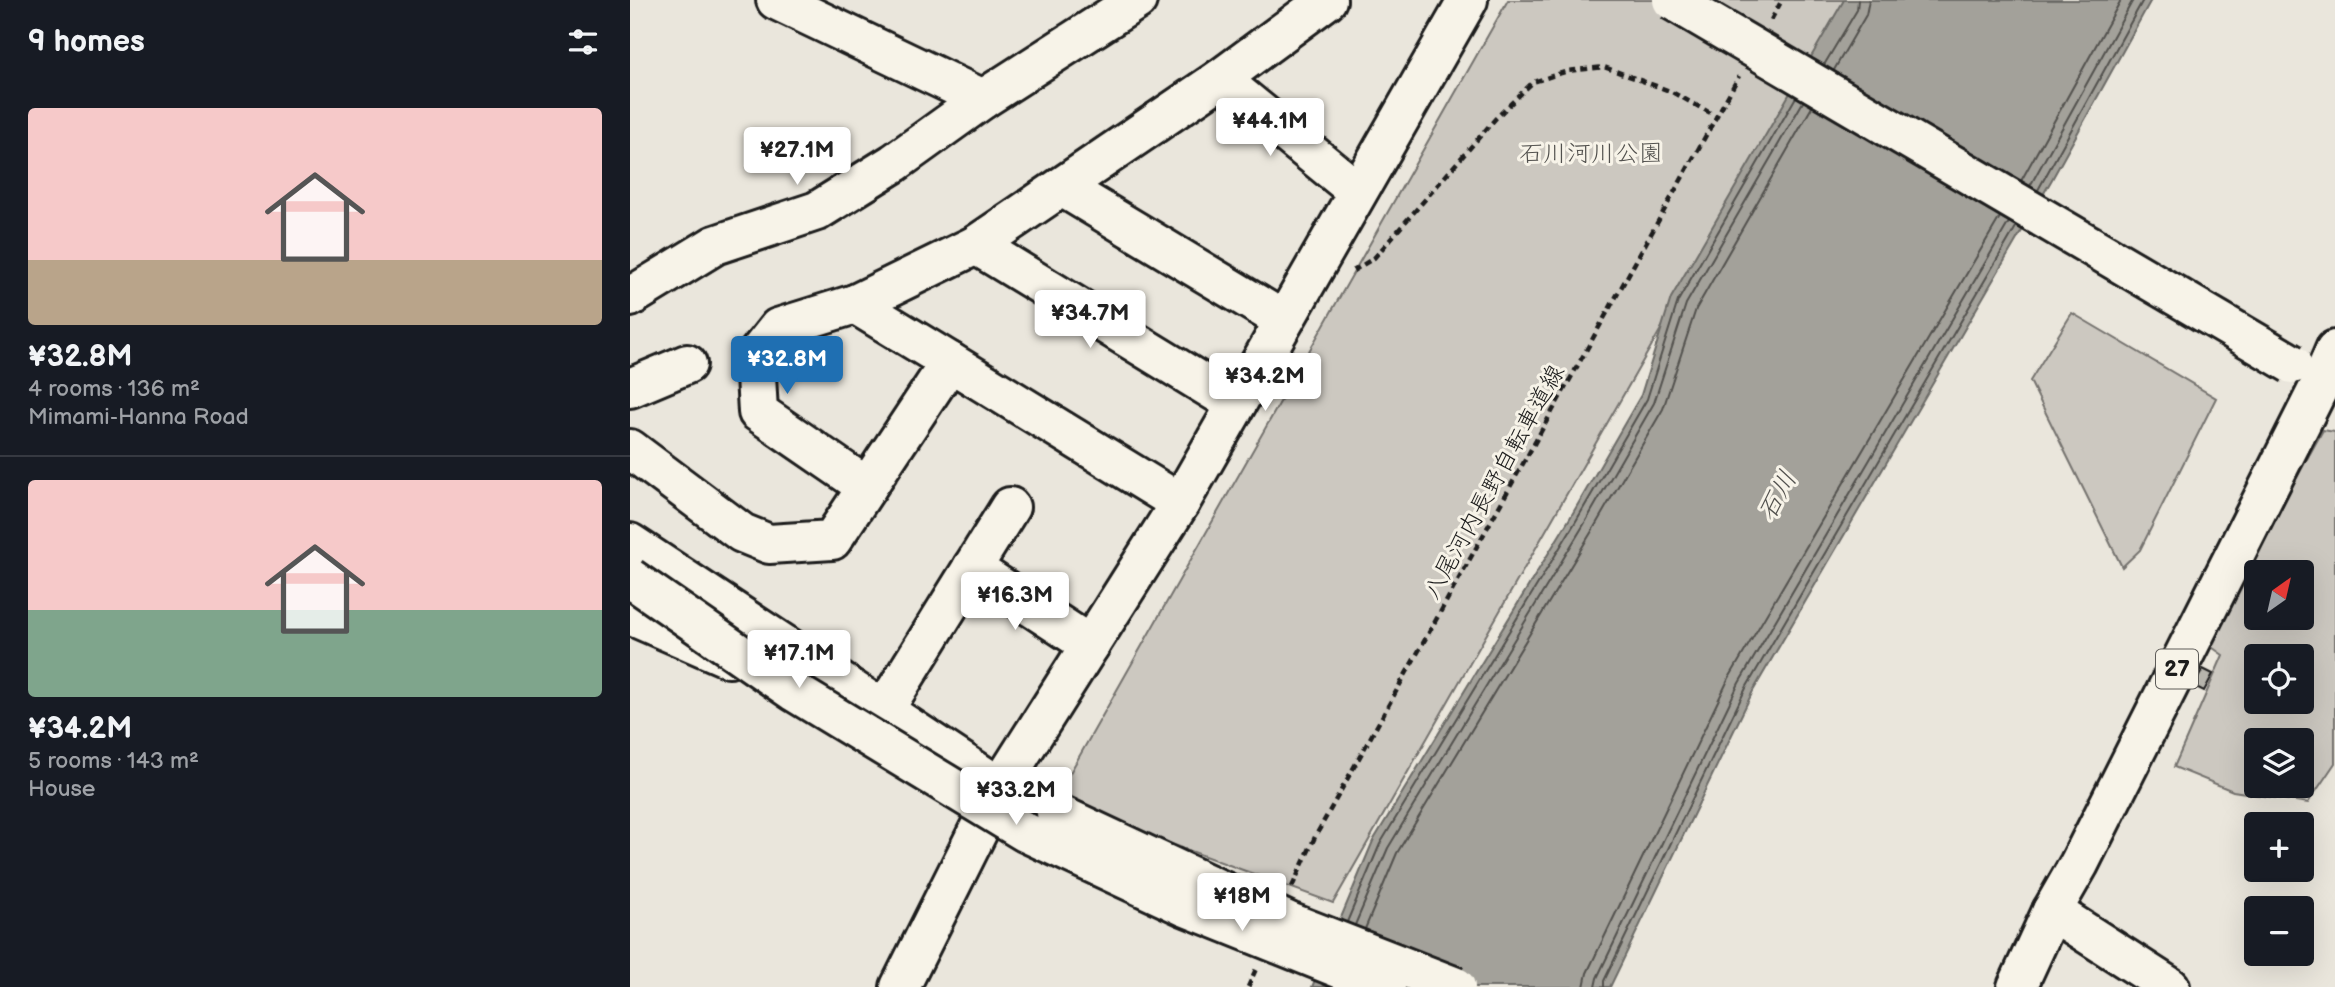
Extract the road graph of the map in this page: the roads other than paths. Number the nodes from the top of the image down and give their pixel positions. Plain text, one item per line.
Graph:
1 (776, 0) edge
2 (1137, 0) edge
3 (1327, 0) edge
4 (1672, 0) edge
5 (1460, 3) edge
6 (1220, 79) junction
7 (983, 99) junction
8 (1062, 187) junction
9 (1357, 191) junction
10 (976, 245) junction
11 (630, 297) edge
12 (855, 304) junction
13 (1283, 320) junction
14 (950, 362) junction
15 (687, 364) dead end
16 (2321, 373) edge
17 (630, 387) edge
18 (1236, 404) junction
19 (630, 449) edge
20 (867, 487) junction
21 (1180, 503) junction
22 (1010, 507) dead end
23 (630, 543) edge
24 (972, 568) junction
25 (630, 578) edge
26 (630, 598) edge
27 (630, 615) edge
28 (1090, 645) junction
29 (884, 710) junction
30 (1000, 787) junction
31 (2052, 911) junction
32 (900, 987) edge
33 (1331, 987) edge
34 (1386, 987) edge
35 (1457, 987) edge
36 (2017, 987) edge
37 (2170, 987) edge

1 - 7 main road
2 - 7 main road
3 - 6 main road
4 - 16 main road, bridge
5 - 9 main road
6 - 8 main road
6 - 9 main road
7 - 11 main road
8 - 10 main road
8 - 13 main road
9 - 13 main road
10 - 12 main road
10 - 18 main road
12 - 14 main road
12 - 20 main road
13 - 18 main road
14 - 20 main road
14 - 21 main road
15 - 17 main road
16 - 31 main road, 27
18 - 21 main road
19 - 20 main road
21 - 28 main road
22 - 24 main road
23 - 29 main road
24 - 28 main road
24 - 29 main road
25 - 34 main road, bridge
26 - 33 main road
27 - 30 main road
28 - 30 main road
29 - 30 main road
30 - 32 main road
30 - 35 main road, bridge
31 - 36 main road, 27
31 - 37 main road

